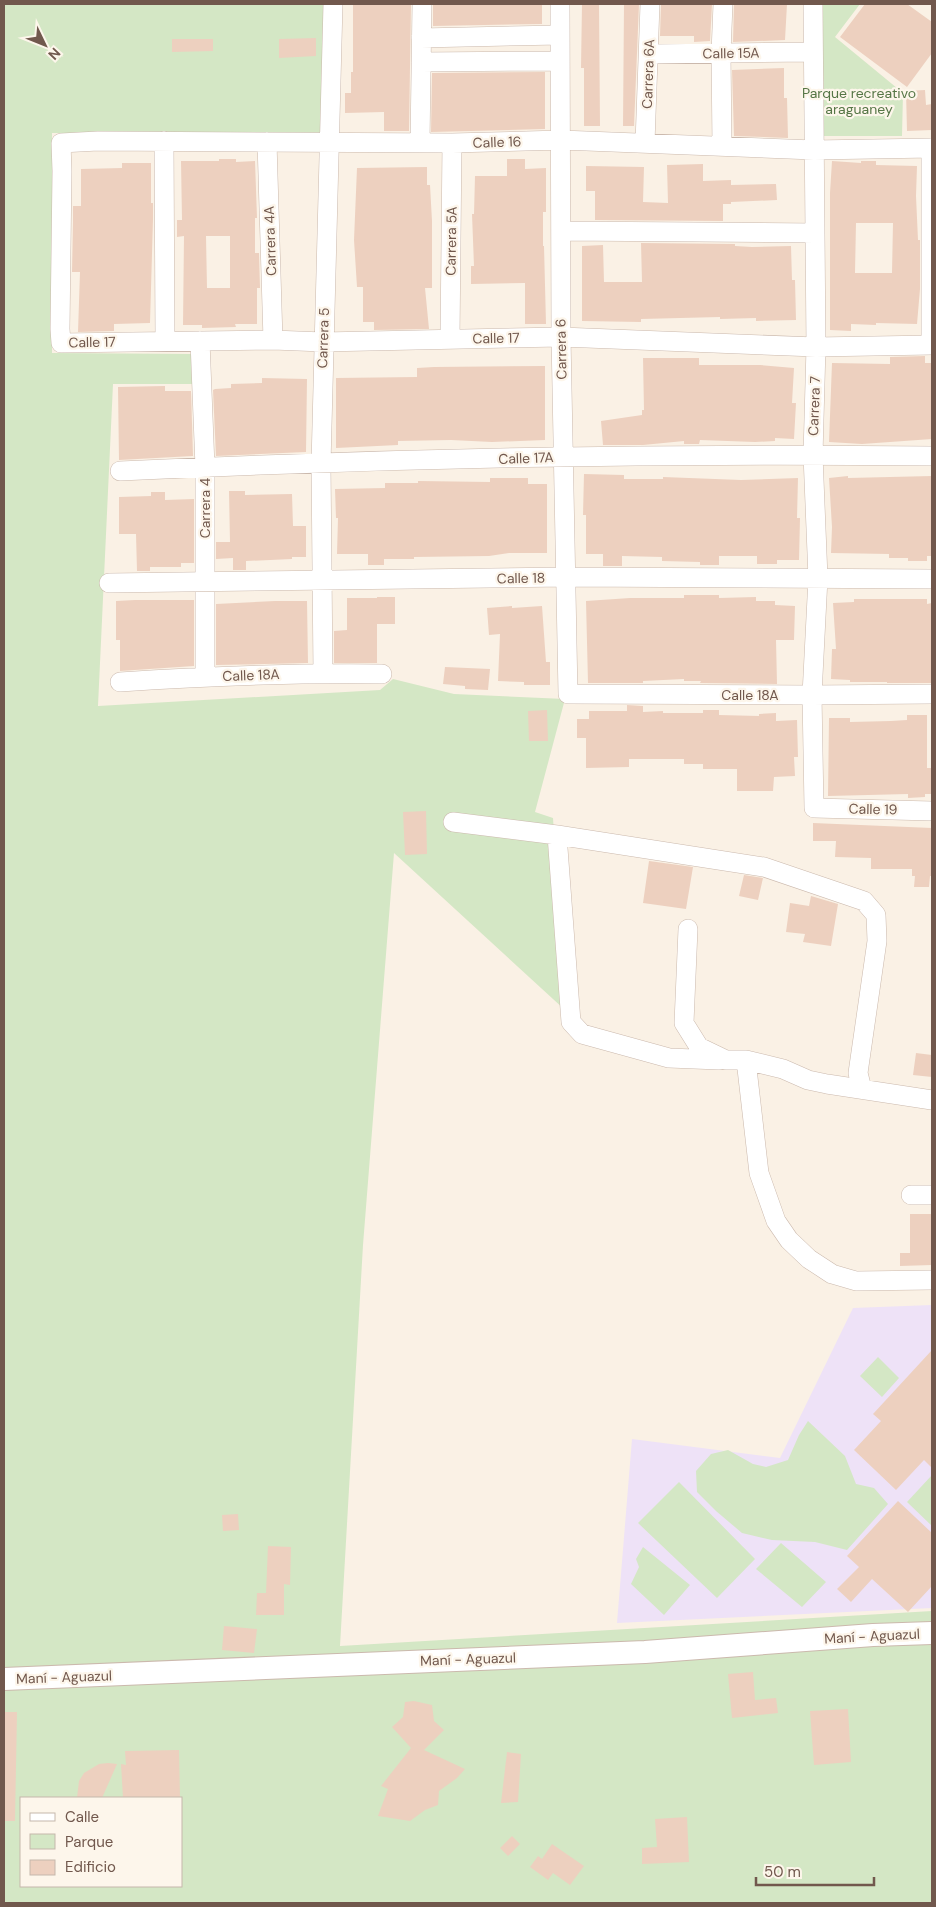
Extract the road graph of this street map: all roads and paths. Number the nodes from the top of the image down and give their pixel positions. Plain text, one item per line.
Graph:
1 (333, 4) edge
2 (422, 4) edge
3 (560, 4) edge
4 (650, 4) edge
5 (723, 4) edge
6 (813, 4) edge
7 (560, 35) junction
8 (422, 38) junction
9 (813, 52) junction
10 (721, 53) junction
11 (649, 54) junction
12 (560, 61) junction
13 (421, 62) junction
14 (561, 140) junction
15 (164, 141) junction
16 (267, 142) junction
17 (330, 142) junction
18 (420, 143) junction
19 (452, 143) junction
20 (645, 143) junction
21 (722, 146) junction
22 (932, 148) edge
23 (814, 150) junction
24 (561, 231) junction
25 (815, 233) junction
26 (450, 338) junction
27 (561, 338) junction
28 (273, 340) junction
29 (165, 341) junction
30 (200, 341) junction
31 (323, 342) junction
32 (61, 343) joint
33 (932, 345) edge
34 (816, 347) junction
35 (813, 455) junction
36 (564, 456) junction
37 (932, 456) edge
38 (321, 464) junction
39 (204, 467) junction
40 (120, 471) dead end
41 (566, 577) junction
42 (818, 578) junction
43 (932, 580) edge
44 (321, 581) junction
45 (204, 582) junction
46 (109, 583) dead end
47 (323, 673) junction
48 (382, 674) dead end
49 (205, 676) junction
50 (120, 682) dead end
51 (568, 694) joint
52 (932, 694) edge
53 (812, 695) junction
54 (814, 808) joint
55 (932, 811) edge
56 (453, 822) dead end
57 (557, 835) junction
58 (688, 929) dead end
59 (726, 1060) junction
60 (746, 1060) junction
61 (862, 1089) junction
62 (932, 1100) edge
63 (932, 1195) edge
64 (912, 1196) dead end
65 (932, 1280) edge
66 (932, 1633) edge
67 (4, 1679) edge

1 - 17 street, Carrera 5
2 - 8 street
3 - 7 street, Carrera 6
4 - 11 street, Carrera 6A
5 - 10 street
6 - 9 street, Carrera 7
7 - 8 street
7 - 12 street, Carrera 6
8 - 13 street
9 - 10 street, Calle 15A
9 - 23 street, Carrera 7
10 - 11 street, Calle 15A
10 - 21 street
11 - 20 street, Carrera 6A
12 - 13 street
12 - 14 street, Carrera 6
13 - 18 street
14 - 19 street, Calle 16
14 - 20 street, Calle 16
14 - 24 street, Carrera 6
15 - 16 street, Calle 16
15 - 29 street
15 - 32 street, Calle 16
16 - 17 street, Calle 16
16 - 28 street, Carrera 4A
17 - 18 street, Calle 16
17 - 31 street, Carrera 5
18 - 19 street, Calle 16
19 - 26 street, Carrera 5A
20 - 21 street, Calle 16
21 - 23 street, Calle 16
22 - 23 street, Calle 16
22 - 33 street
23 - 25 street, Carrera 7
24 - 25 street
24 - 27 street, Carrera 6
25 - 34 street, Carrera 7
26 - 27 street, Calle 17
26 - 31 street, Calle 17
27 - 34 street, Calle 17
27 - 36 street, Carrera 6
28 - 30 street, Calle 17
28 - 31 street, Calle 17
29 - 30 street, Calle 17
29 - 32 street, Calle 17
30 - 39 street, Carrera 4
31 - 38 street, Carrera 5
33 - 34 street, Calle 17
34 - 35 street, Carrera 7
35 - 36 street, Calle 17A
35 - 37 street, Calle 17A
35 - 42 street, Carrera 7
36 - 38 street, Calle 17A
36 - 41 street, Carrera 6
38 - 39 street, Calle 17A
38 - 44 street, Carrera 5
39 - 40 street, Calle 17A
39 - 45 street, Carrera 4
41 - 42 street, Calle 18
41 - 44 street, Calle 18
41 - 51 street, Carrera 6
42 - 43 street, Calle 18
42 - 53 street, Carrera 7
44 - 45 street, Calle 18
44 - 47 street, Carrera 5
45 - 46 street, Calle 18
45 - 49 street, Carrera 4
47 - 48 street, Calle 18A
47 - 49 street, Calle 18A
49 - 50 street, Calle 18A
51 - 53 street, Calle 18A
52 - 53 street, Calle 18A
53 - 54 street, Carrera 7
54 - 55 street, Calle 19
56 - 57 street
57 - 59 street
57 - 61 street
58 - 59 street
59 - 60 street
60 - 61 street
60 - 65 street
61 - 62 street
63 - 64 street
66 - 67 street, Maní - Aguazul

